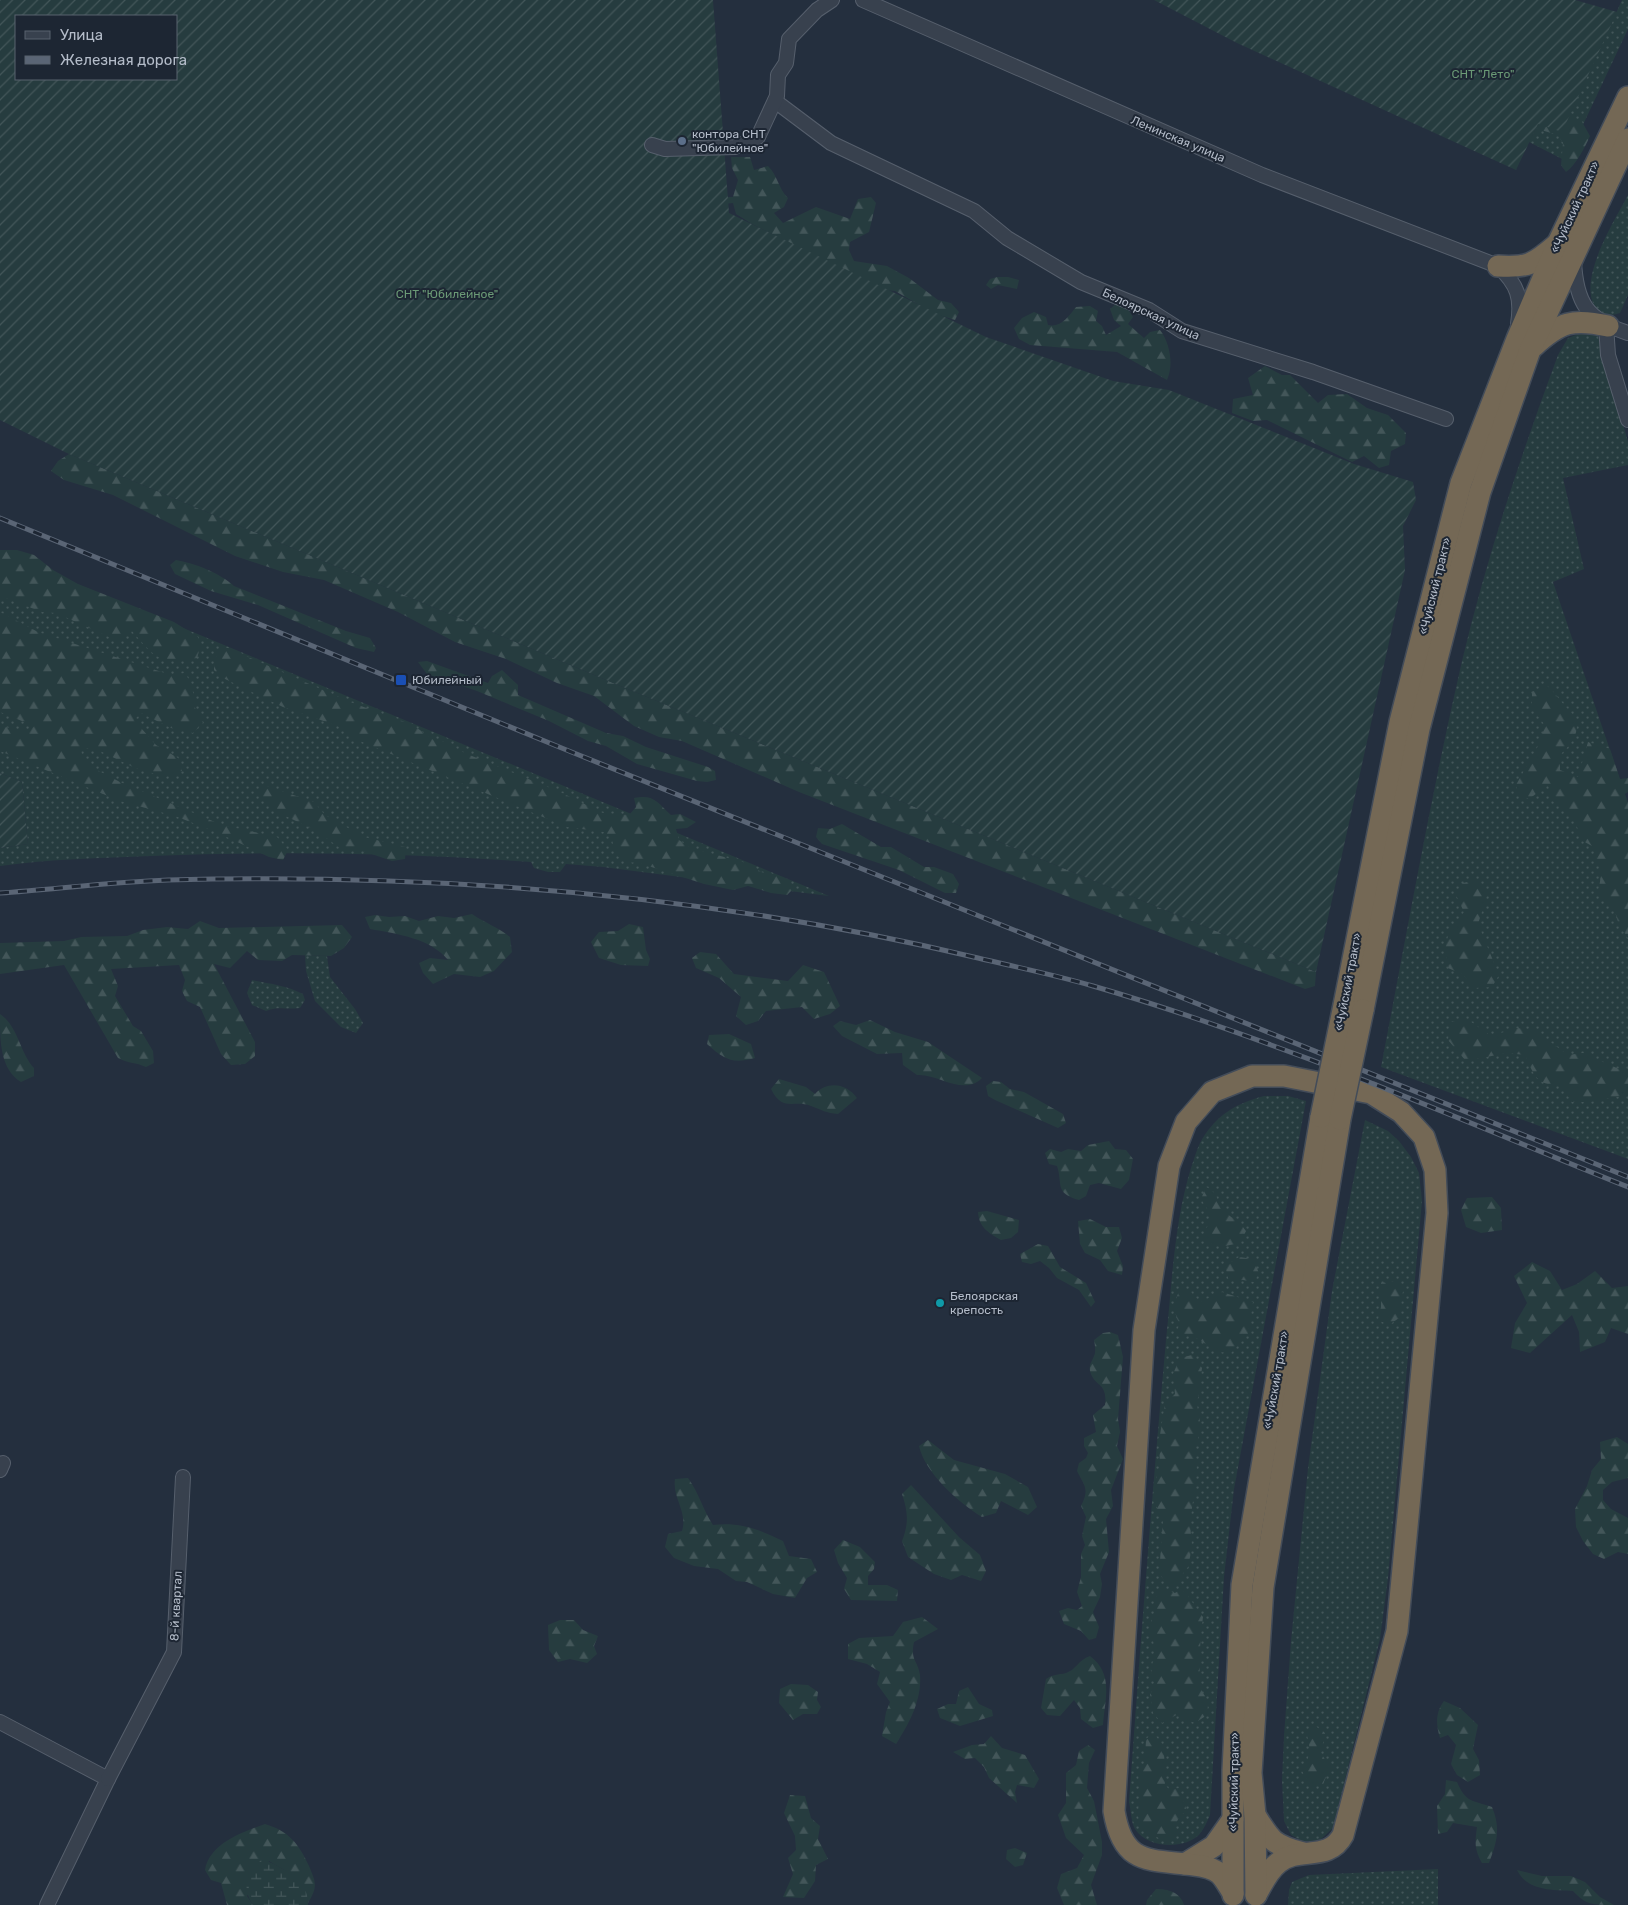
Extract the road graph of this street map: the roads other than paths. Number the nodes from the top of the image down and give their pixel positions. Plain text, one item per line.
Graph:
1 (832, 0) edge
2 (863, 0) edge
3 (1628, 97) edge
4 (774, 101) junction
5 (1628, 139) edge
6 (652, 145) dead end
7 (1566, 249) junction
8 (1498, 266) junction
9 (1607, 325) junction
10 (1628, 334) edge
11 (1523, 345) junction
12 (1446, 419) dead end
13 (1628, 420) edge
14 (1330, 1118) junction
15 (183, 1477) dead end
16 (0, 1722) edge
17 (108, 1779) junction
18 (1255, 1815) junction
19 (1233, 1818) junction
20 (1302, 1853) junction
21 (1185, 1864) junction
22 (1233, 1899) edge
23 (1256, 1900) edge
24 (46, 1905) edge

1 - 4 street
2 - 8 street, Ленинская улица
3 - 7 highway, «Чуйский тракт»
4 - 6 street
4 - 12 street, Белоярская улица
5 - 7 highway, «Чуйский тракт»
7 - 8 highway
7 - 9 street
7 - 11 highway, «Чуйский тракт»
8 - 11 street
9 - 10 street
9 - 11 highway
9 - 13 street
11 - 14 highway, «Чуйский тракт», bridge
14 - 18 highway, «Чуйский тракт»
14 - 19 highway, «Чуйский тракт»
15 - 17 street, 8-й квартал
16 - 17 street
17 - 24 street, 8-й квартал
18 - 20 highway
18 - 23 highway, «Чуйский тракт»
19 - 21 highway
19 - 22 highway, «Чуйский тракт»
20 - 21 highway
20 - 23 highway
21 - 22 highway

